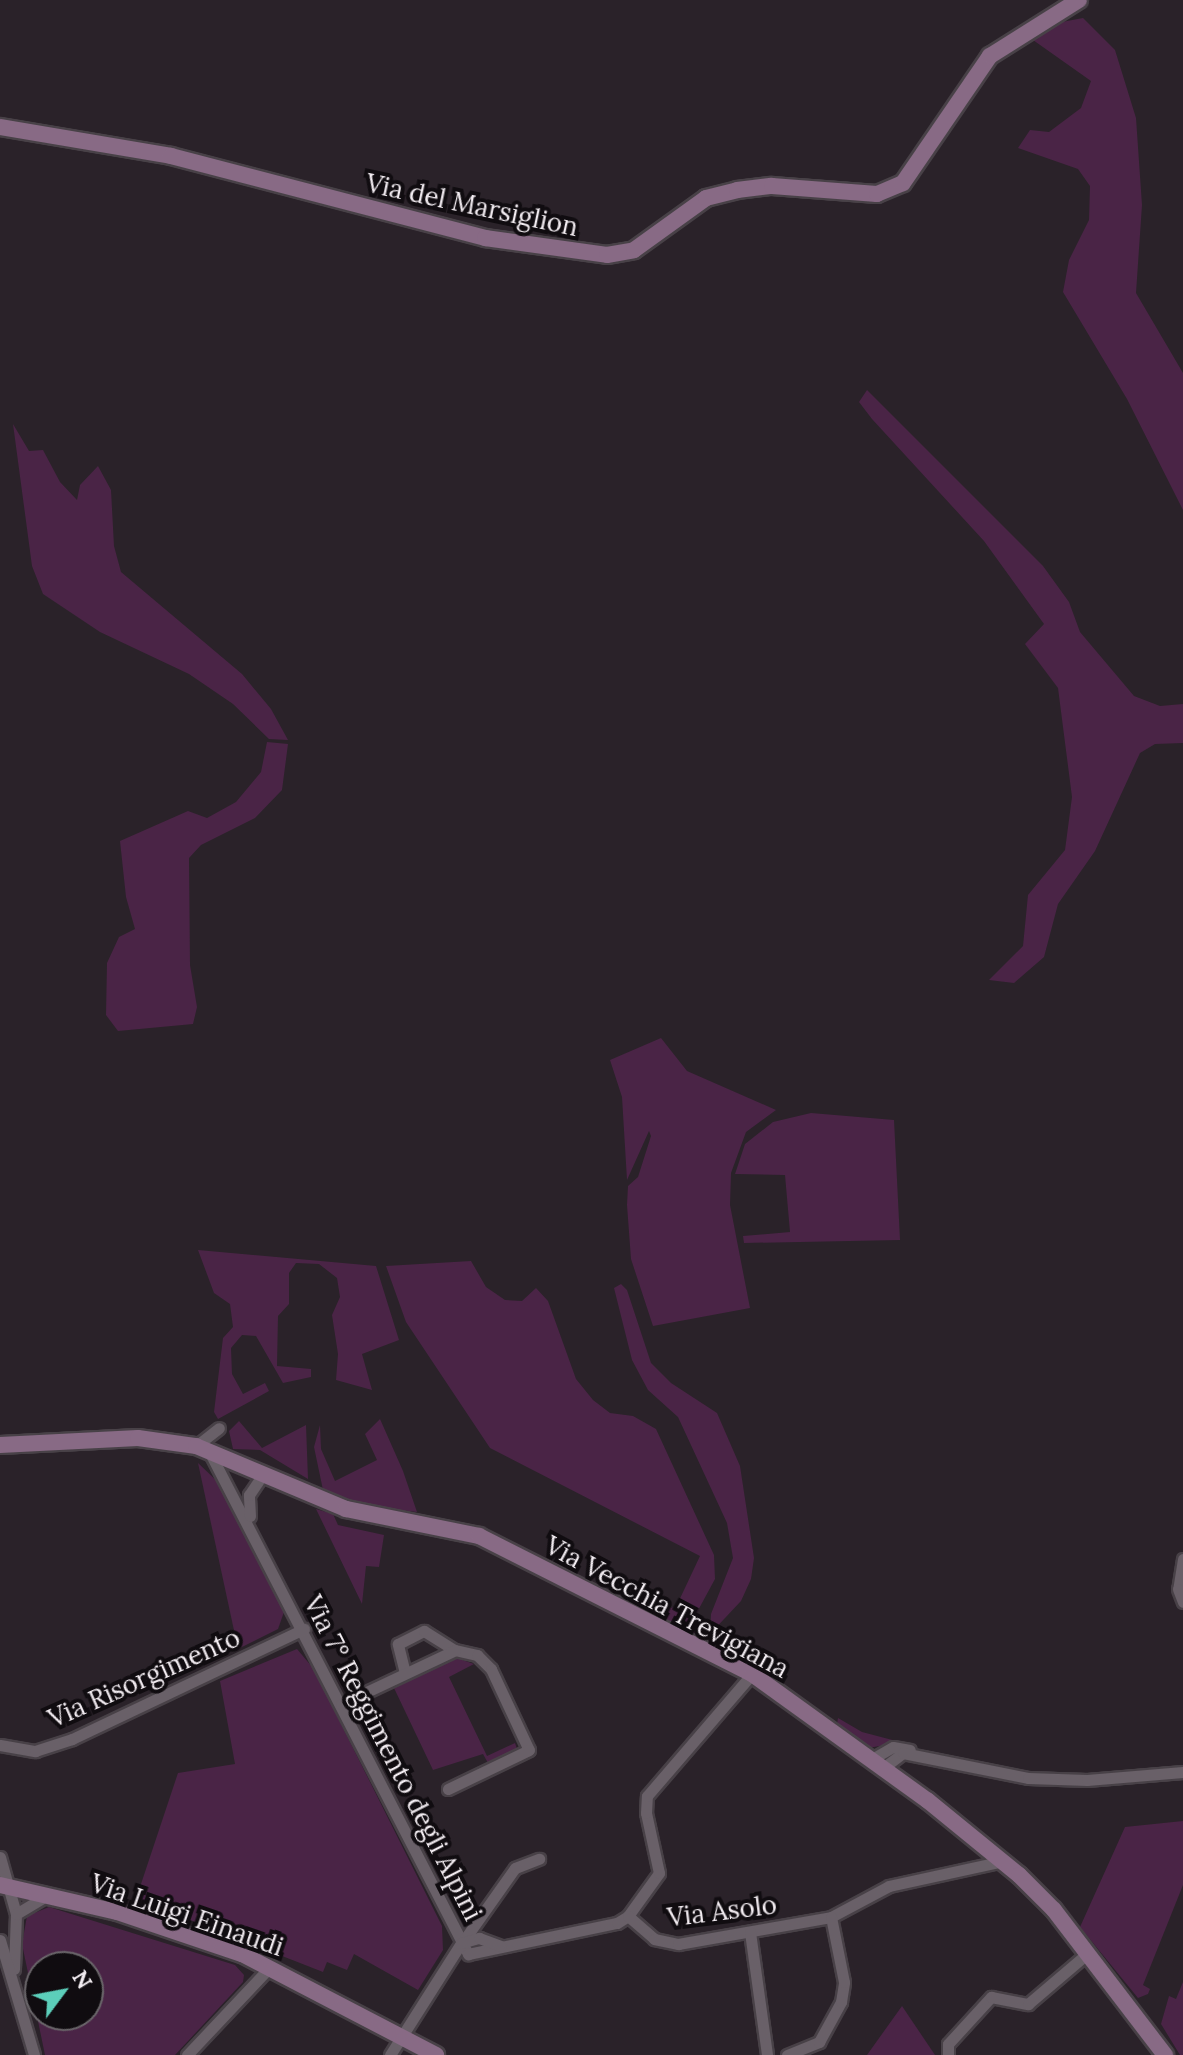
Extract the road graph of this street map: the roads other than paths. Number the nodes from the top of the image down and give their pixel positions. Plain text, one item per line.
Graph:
1 (1079, 0) edge
2 (0, 127) edge
3 (219, 1428) dead end
4 (0, 1445) edge
5 (203, 1449) junction
6 (256, 1471) junction
7 (233, 1492) junction
8 (253, 1528) junction
9 (1183, 1559) edge
10 (1183, 1602) edge
11 (304, 1629) junction
12 (455, 1650) junction
13 (405, 1673) junction
14 (752, 1674) junction
15 (341, 1704) junction
16 (0, 1745) edge
17 (878, 1763) junction
18 (1183, 1772) edge
19 (448, 1789) dead end
20 (0, 1857) edge
21 (539, 1859) dead end
22 (1004, 1861) junction
23 (2, 1885) edge
24 (48, 1895) junction
25 (16, 1914) junction
26 (628, 1916) junction
27 (831, 1917) junction
28 (750, 1932) junction
29 (0, 1940) edge
30 (459, 1950) junction
31 (1088, 1953) junction
32 (270, 1967) junction
33 (14, 1974) junction
34 (402, 2036) junction
35 (34, 2055) edge
36 (187, 2055) edge
37 (390, 2055) edge
38 (436, 2055) edge
39 (767, 2055) edge
40 (787, 2055) edge
41 (948, 2055) edge
42 (1165, 2055) edge

1 - 2 street, Via del Marsiglion
3 - 5 street
4 - 5 street, Via Vecchia Trevigiana
5 - 6 street, Via Vecchia Trevigiana
5 - 7 street, Via 7° Reggimento degli Alpini
6 - 7 street
6 - 8 street, Via 7° Reggimento degli Alpini
6 - 14 street, Via Vecchia Trevigiana
7 - 8 street, Via 7° Reggimento degli Alpini
8 - 11 street, Via 7° Reggimento degli Alpini
9 - 10 street
11 - 15 street, Via 7° Reggimento degli Alpini
11 - 16 street, Via Risorgimento
12 - 13 street
12 - 13 street
12 - 19 street
13 - 15 street
14 - 17 street, Via Vecchia Trevigiana
14 - 26 street
15 - 30 street, Via 7° Reggimento degli Alpini
17 - 18 street
17 - 22 street, Via Vecchia Trevigiana
20 - 23 street
21 - 30 street, Via 7° Reggimento degli Alpini
22 - 27 street, Via Asolo
22 - 31 street, Via Vecchia Trevigiana
23 - 24 street, Via Luigi Einaudi
23 - 25 street
24 - 25 street
24 - 32 street, Via Luigi Einaudi
25 - 33 street
26 - 28 street, Via Asolo
26 - 30 street
27 - 28 street, Via Asolo
27 - 40 street
28 - 39 street
29 - 33 street
30 - 34 street
31 - 41 street
31 - 42 street, Via Vecchia Trevigiana
32 - 34 street, Via Luigi Einaudi
32 - 36 street
33 - 35 street
34 - 37 street
34 - 38 street, Via Luigi Einaudi

